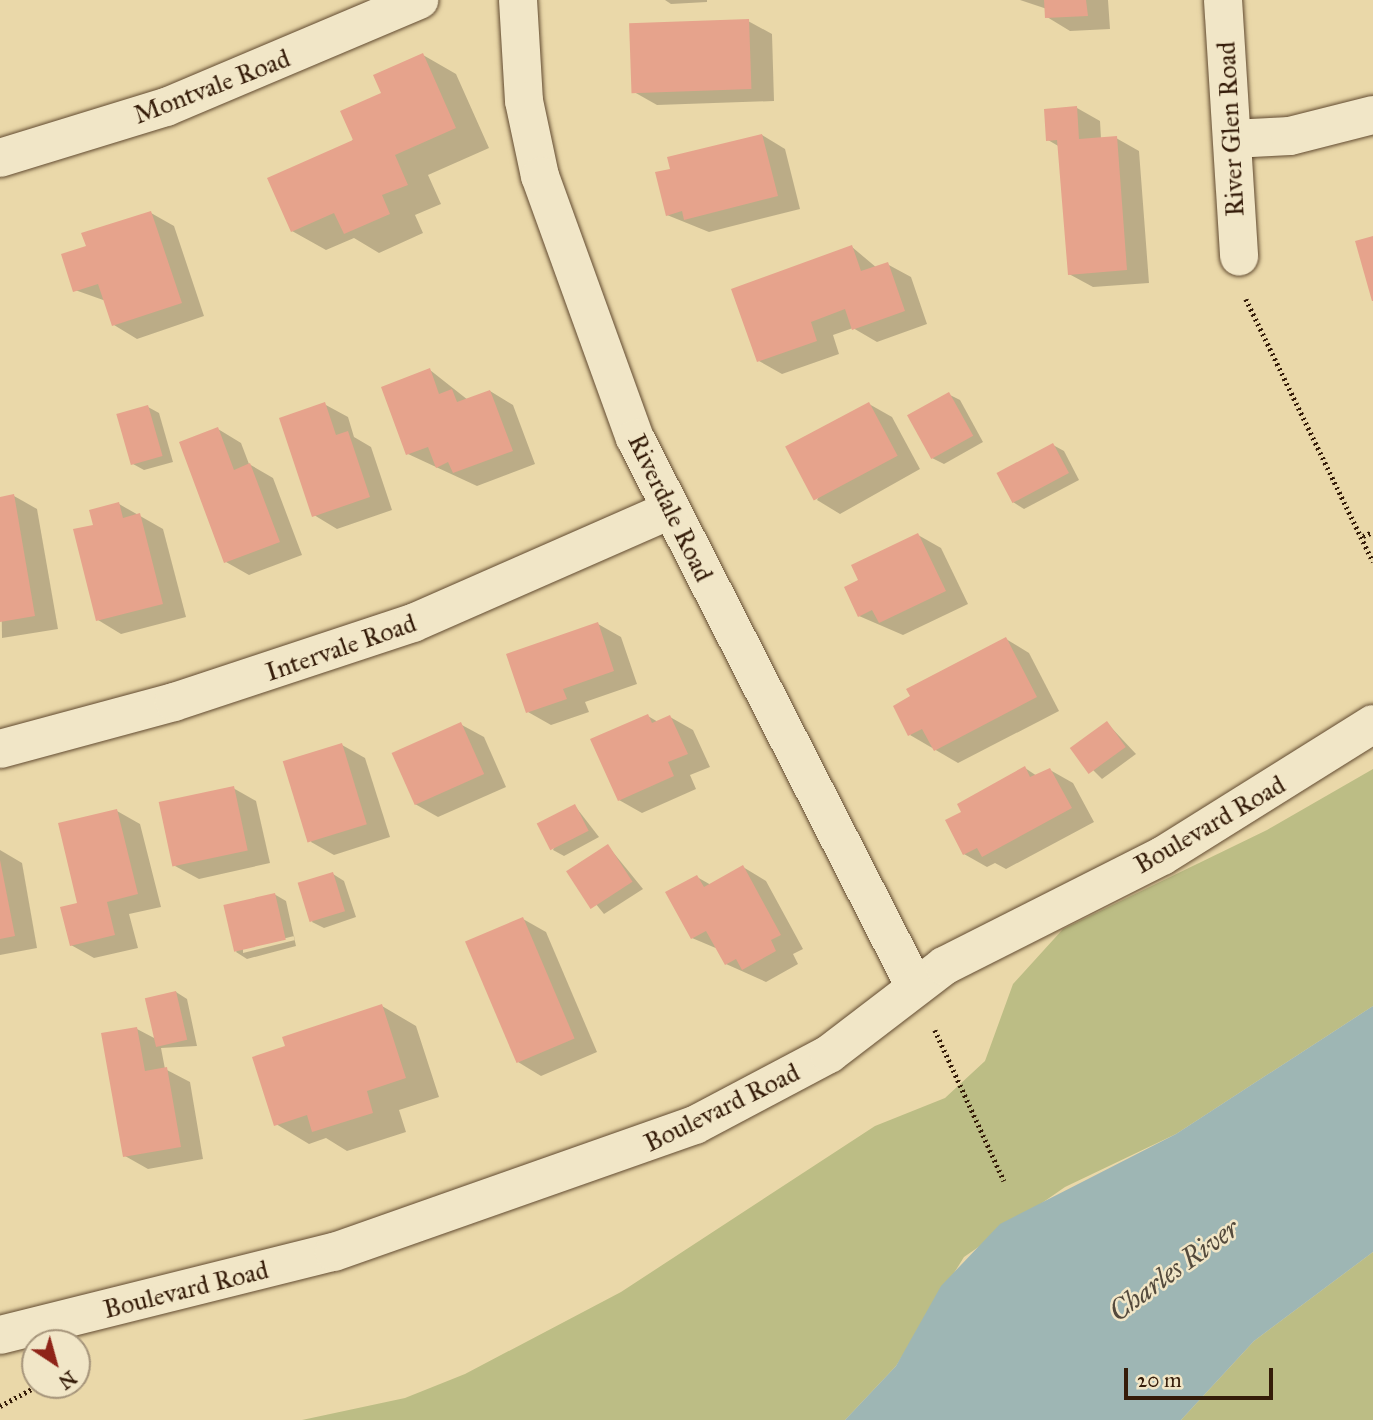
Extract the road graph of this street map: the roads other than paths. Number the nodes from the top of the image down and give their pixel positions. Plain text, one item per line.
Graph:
1 (419, 0) edge
2 (518, 0) edge
3 (1223, 0) edge
4 (1373, 115) edge
5 (1232, 139) junction
6 (0, 159) edge
7 (1238, 257) road end
8 (668, 511) junction
9 (1373, 724) edge
10 (0, 749) edge
11 (914, 985) junction
12 (0, 1335) edge

1 - 6 street, Montvale Road
2 - 8 street, Riverdale Road
3 - 5 street, River Glen Road
4 - 5 street
5 - 7 street, River Glen Road
8 - 10 street, Intervale Road
8 - 11 street, Riverdale Road
9 - 11 street, Boulevard Road
11 - 12 street, Boulevard Road

